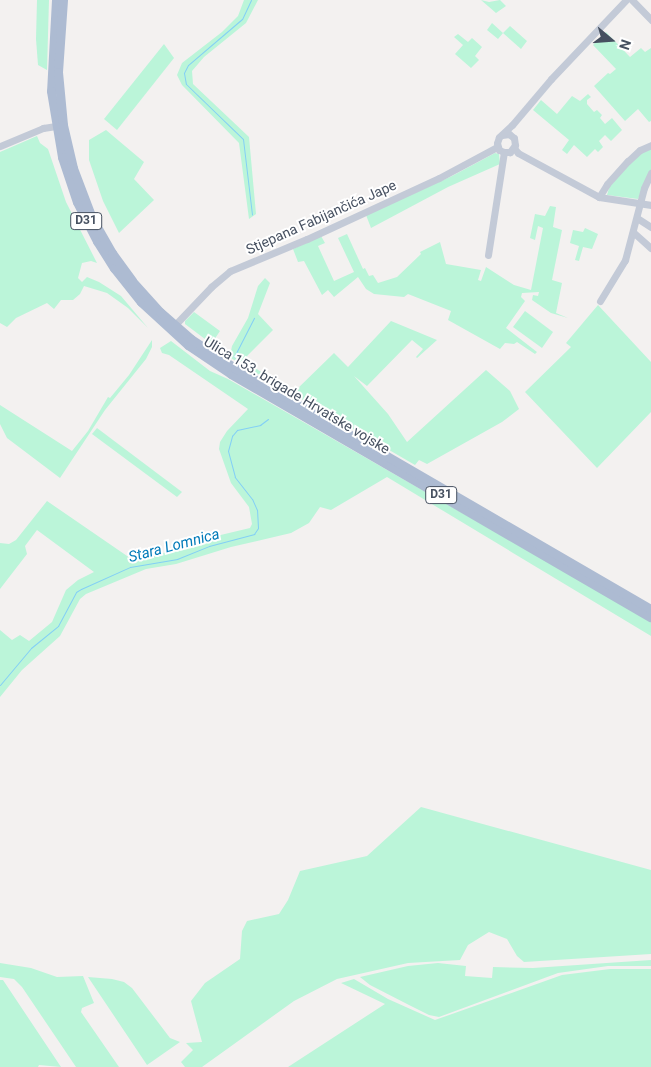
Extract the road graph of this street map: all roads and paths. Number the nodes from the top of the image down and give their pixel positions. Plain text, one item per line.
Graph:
1 (56, 0) edge
2 (63, 0) edge
3 (626, 0) edge
4 (632, 0) edge
5 (651, 20) edge
6 (518, 119) junction
7 (59, 125) junction
8 (502, 135) junction
9 (514, 138) junction
10 (651, 145) edge
11 (0, 146) edge
12 (497, 147) junction
13 (514, 148) junction
14 (504, 152) junction
15 (651, 173) edge
16 (599, 197) junction
17 (641, 204) junction
18 (651, 205) edge
19 (637, 218) junction
20 (651, 227) edge
21 (633, 232) junction
22 (651, 248) edge
23 (488, 256) dead end
24 (600, 302) dead end
25 (172, 328) junction
26 (651, 609) edge
27 (651, 616) edge

1 - 7 main road, Ulica 153. brigade Hrvatske vojske / D31
2 - 7 main road, Ulica 153. brigade Hrvatske vojske / D31
3 - 6 street
4 - 5 street
6 - 8 street
6 - 9 street
7 - 11 street
7 - 25 main road, Ulica 153. brigade Hrvatske vojske / D31
8 - 9 street
8 - 12 street
9 - 13 street
10 - 16 street
12 - 14 street
12 - 25 street, Stjepana Fabijančića Jape
13 - 14 street
13 - 16 street
14 - 23 street
15 - 17 street
16 - 17 street
17 - 18 street
17 - 19 street
19 - 20 street
19 - 21 street
21 - 22 street
21 - 24 street
25 - 26 main road, Ulica 153. brigade Hrvatske vojske / D31
25 - 27 main road, Ulica 153. brigade Hrvatske vojske / D31

